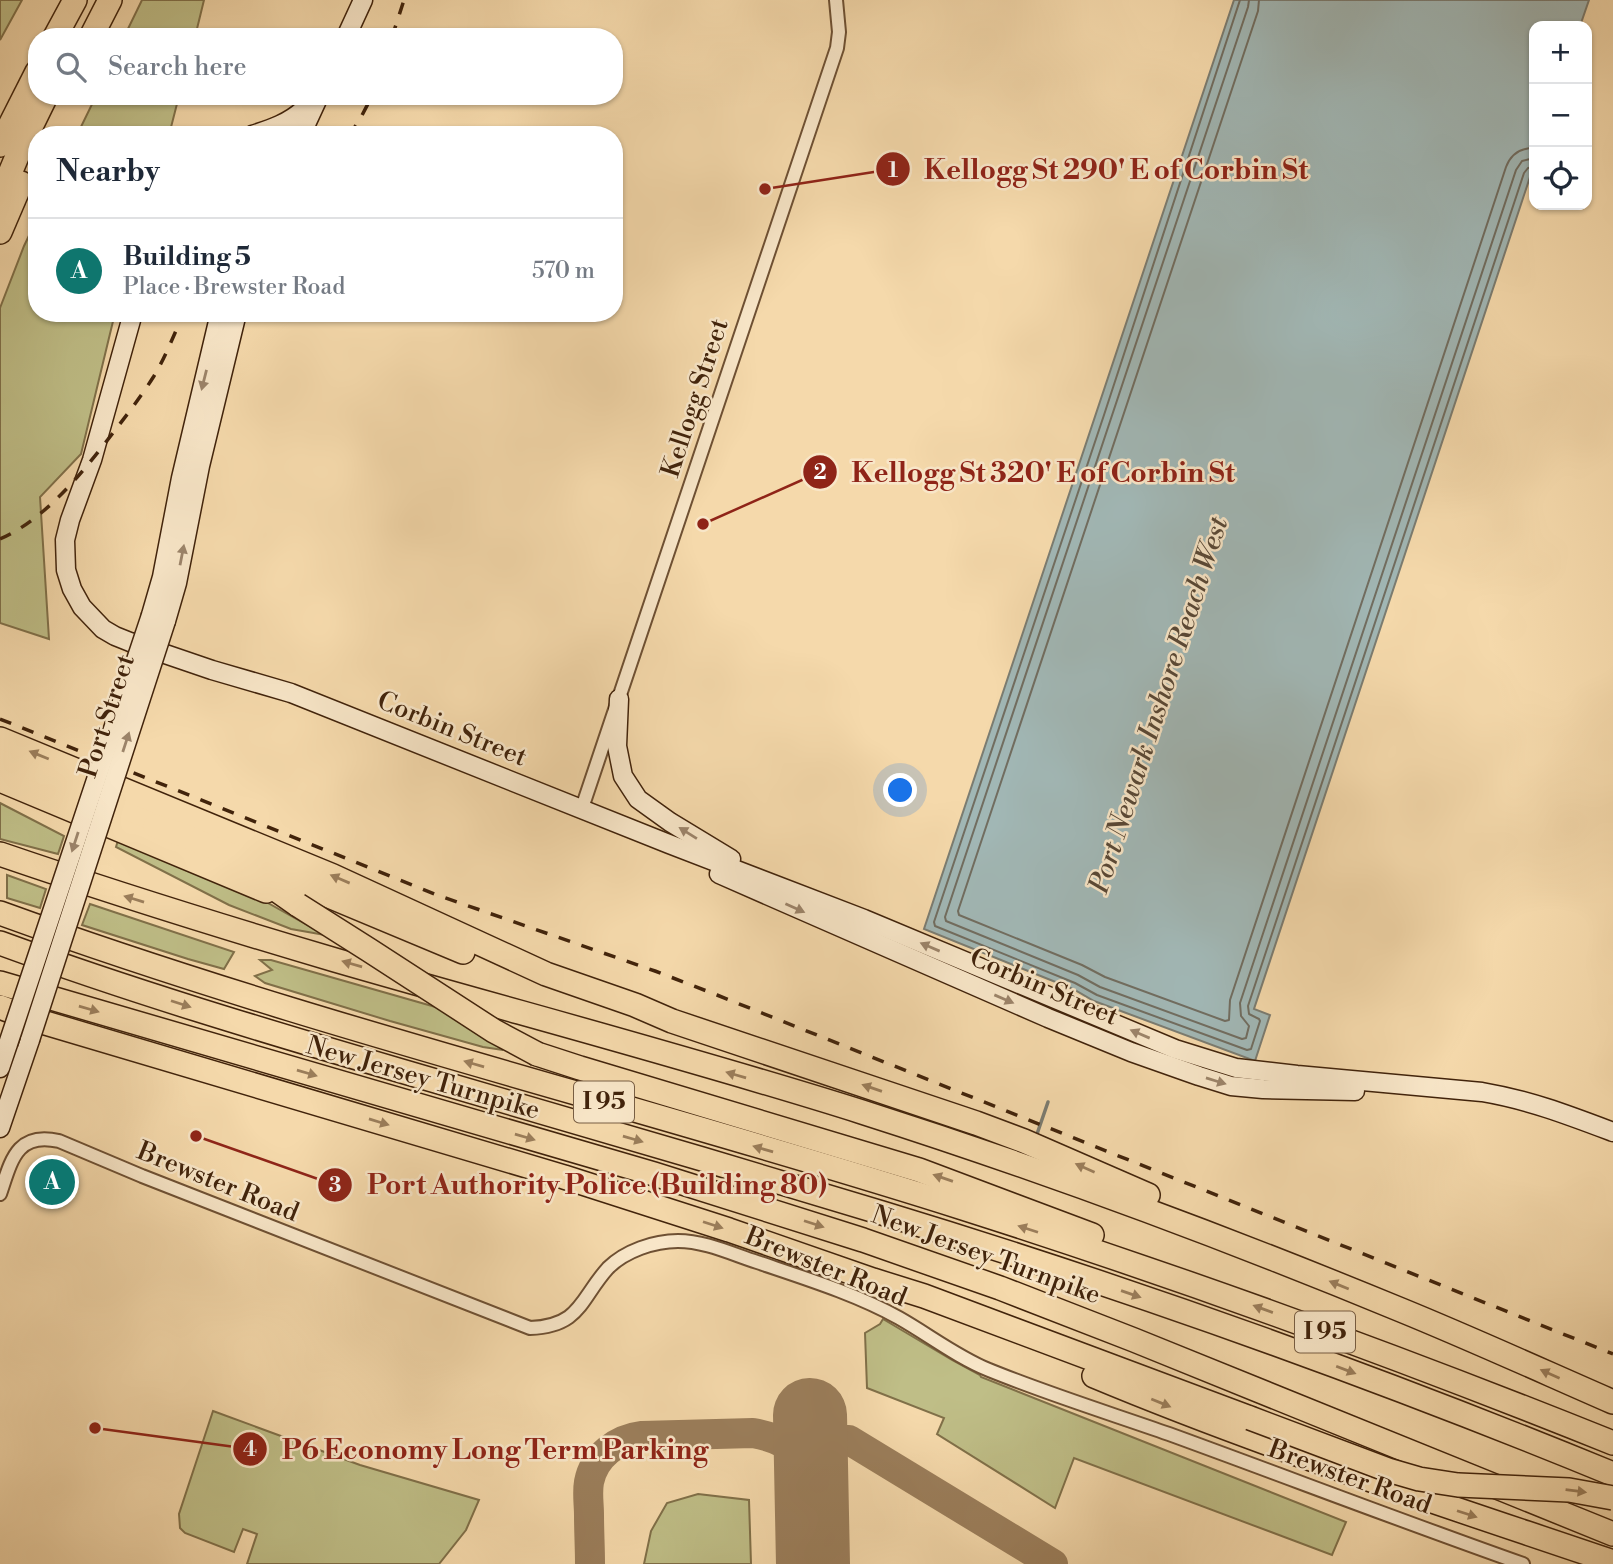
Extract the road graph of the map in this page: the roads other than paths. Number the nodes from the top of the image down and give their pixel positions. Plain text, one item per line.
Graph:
1 (75, 0) edge
2 (95, 0) edge
3 (110, 0) edge
4 (353, 0) edge
5 (363, 0) edge
6 (836, 0) edge
7 (60, 28) edge
8 (81, 28) edge
9 (96, 28) edge
10 (341, 28) edge
11 (350, 28) edge
12 (28, 90) edge
13 (42, 105) edge
14 (57, 105) edge
15 (304, 105) edge
16 (306, 105) edge
17 (315, 105) edge
18 (31, 126) edge
19 (47, 126) edge
20 (278, 126) edge
21 (296, 126) edge
22 (305, 126) edge
23 (28, 133) edge
24 (0, 145) edge
25 (28, 169) edge
26 (0, 197) edge
27 (0, 232) edge
28 (130, 322) edge
29 (218, 322) edge
30 (235, 322) edge
31 (159, 618) junction
32 (619, 699) junction
33 (0, 739) edge
34 (0, 761) edge
35 (0, 780) edge
36 (582, 808) junction
37 (155, 826) junction
38 (669, 844) junction
39 (0, 854) edge
40 (767, 881) junction
41 (298, 905) junction
42 (0, 913) edge
43 (0, 943) edge
44 (0, 983) edge
45 (0, 1007) edge
46 (0, 1014) edge
47 (673, 1021) junction
48 (31, 1029) junction
49 (0, 1068) edge
50 (1422, 1087) junction
51 (0, 1128) edge
52 (1613, 1132) edge
53 (0, 1194) edge
54 (1210, 1234) junction
55 (873, 1280) junction
56 (1209, 1290) junction
57 (1613, 1402) edge
58 (1613, 1443) edge
59 (1613, 1474) edge
60 (1613, 1498) edge
61 (1613, 1534) edge
62 (1613, 1562) edge
63 (1523, 1564) edge

1 - 7 highway
2 - 8 highway
3 - 9 highway
4 - 10 main road
5 - 11 main road
6 - 32 street, Kellogg Street
12 - 24 highway
13 - 18 highway
14 - 19 highway
15 - 20 main road
16 - 21 main road
17 - 22 main road
23 - 26 highway
25 - 27 highway
28 - 36 main road, Corbin Street
29 -> 31 main road, Port Street
31 -> 30 main road, Port Street
48 -> 31 main road, Port Street, bridge
31 -> 49 main road, Port Street, bridge
32 - 36 street, Kellogg Street
40 -> 32 main road
47 -> 33 highway
34 - 37 highway
35 - 41 highway
36 - 38 main road, Corbin Street
37 - 41 highway
37 - 47 highway
38 - 40 main road, Corbin Street
38 -> 50 main road, Corbin Street
54 -> 39 highway, I 95
50 -> 40 main road, Corbin Street
56 -> 41 highway, bridge
56 -> 42 highway, New Jersey Turnpike / I 95
43 -> 59 highway, New Jersey Turnpike / I 95
44 -> 61 highway, New Jersey Turnpike / I 95
45 - 48 highway
46 - 48 highway
54 -> 47 highway
48 - 51 main road, Port Street
48 -> 55 highway
50 - 52 main road, Corbin Street
53 - 63 street, Brewster Road
57 -> 54 highway, I 95
55 -> 60 highway, bridge
55 -> 62 highway
58 -> 56 highway, New Jersey Turnpike / I 95

